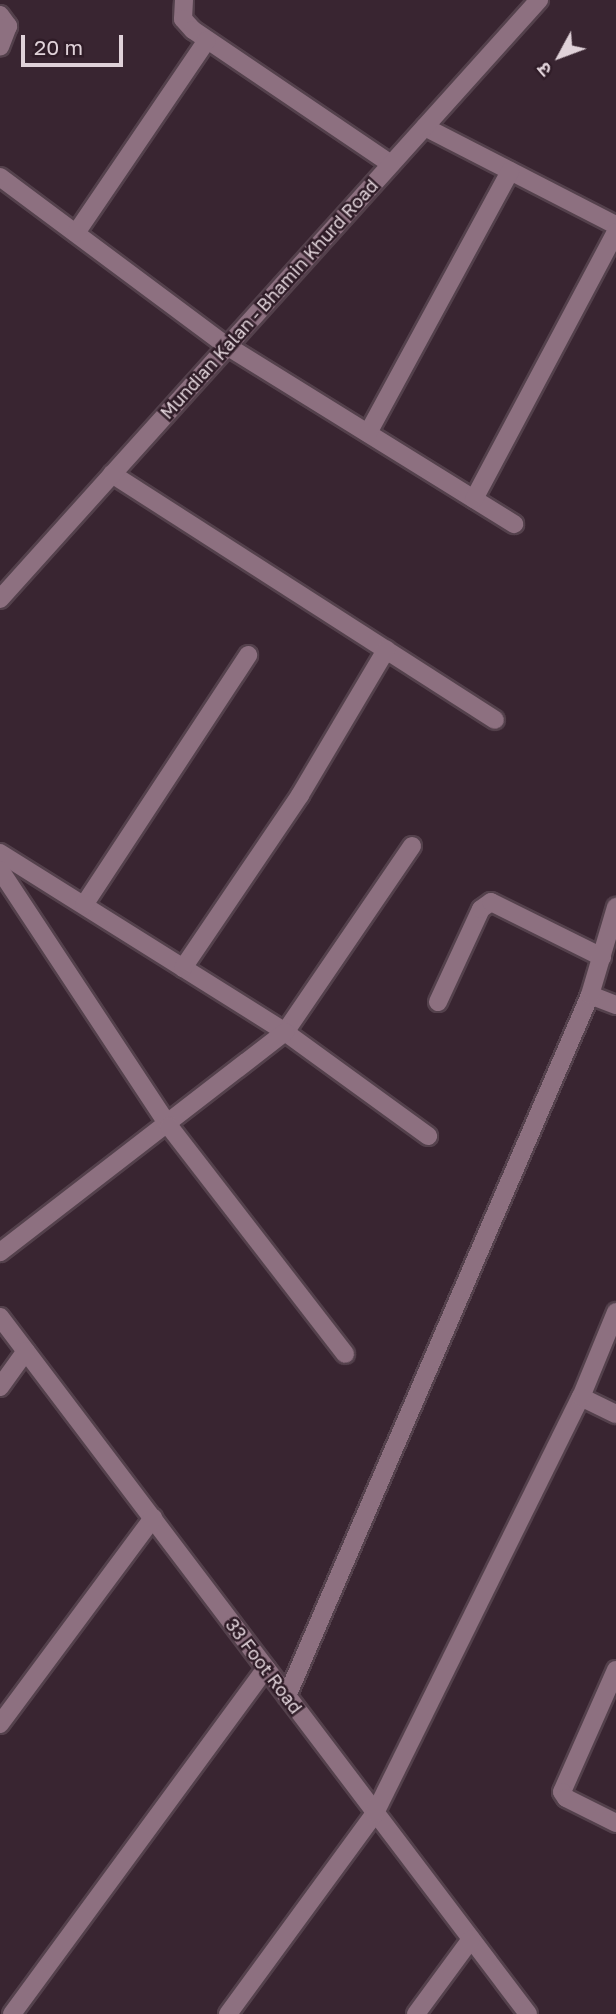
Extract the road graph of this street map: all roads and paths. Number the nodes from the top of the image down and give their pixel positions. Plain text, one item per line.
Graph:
1 (184, 0) edge
2 (539, 0) edge
3 (0, 15) edge
4 (207, 40) junction
5 (0, 47) edge
6 (425, 127) junction
7 (391, 164) junction
8 (510, 171) junction
9 (0, 177) edge
10 (616, 225) edge
11 (616, 232) edge
12 (76, 233) junction
13 (227, 346) junction
14 (368, 433) junction
15 (113, 474) junction
16 (474, 499) junction
17 (514, 524) dead end
18 (0, 599) edge
19 (386, 650) junction
20 (248, 655) dead end
21 (495, 720) dead end
22 (412, 846) dead end
23 (0, 852) edge
24 (0, 870) edge
25 (84, 905) junction
26 (616, 906) edge
27 (602, 957) junction
28 (183, 968) junction
29 (590, 995) junction
30 (438, 1002) dead end
31 (616, 1005) edge
32 (285, 1032) junction
33 (169, 1126) junction
34 (428, 1136) dead end
35 (0, 1252) edge
36 (616, 1312) edge
37 (0, 1317) edge
38 (26, 1352) junction
39 (345, 1354) dead end
40 (0, 1387) edge
41 (581, 1397) junction
42 (616, 1414) edge
43 (153, 1518) junction
44 (266, 1668) junction
45 (616, 1670) edge
46 (287, 1696) junction
47 (0, 1724) edge
48 (375, 1813) junction
49 (616, 1823) edge
50 (471, 1938) junction
51 (12, 2014) edge
52 (228, 2014) edge
53 (416, 2014) edge
54 (528, 2014) edge

1 - 4 street
2 - 6 street, Mundian Kalan - Bhamin Khurd Road
3 - 5 street
4 - 7 street
4 - 12 street
6 - 7 street, Mundian Kalan - Bhamin Khurd Road
6 - 8 street
7 - 13 street, Mundian Kalan - Bhamin Khurd Road
8 - 10 street
8 - 14 street
9 - 12 street
11 - 16 street
12 - 13 street
13 - 14 street
13 - 15 street, Mundian Kalan - Bhamin Khurd Road
14 - 16 street
15 - 18 street, Mundian Kalan - Bhamin Khurd Road
15 - 19 street
16 - 17 street
19 - 21 street
19 - 28 street
20 - 25 street
22 - 32 street
23 - 25 street
24 - 33 street
25 - 28 street
26 - 27 street
27 - 29 street
27 - 30 street
28 - 32 street
29 - 31 street
29 - 46 street
32 - 33 street
32 - 34 street
33 - 35 street
33 - 39 street
36 - 41 street
37 - 38 street, 33 Foot Road
38 - 40 street
38 - 43 street, 33 Foot Road
41 - 42 street
41 - 48 street
43 - 44 street, 33 Foot Road
43 - 47 street
44 - 46 street, 33 Foot Road
44 - 51 street
45 - 49 street
46 - 48 street, 33 Foot Road
48 - 50 street, 33 Foot Road
48 - 52 street
50 - 53 street
50 - 54 street, 33 Foot Road

